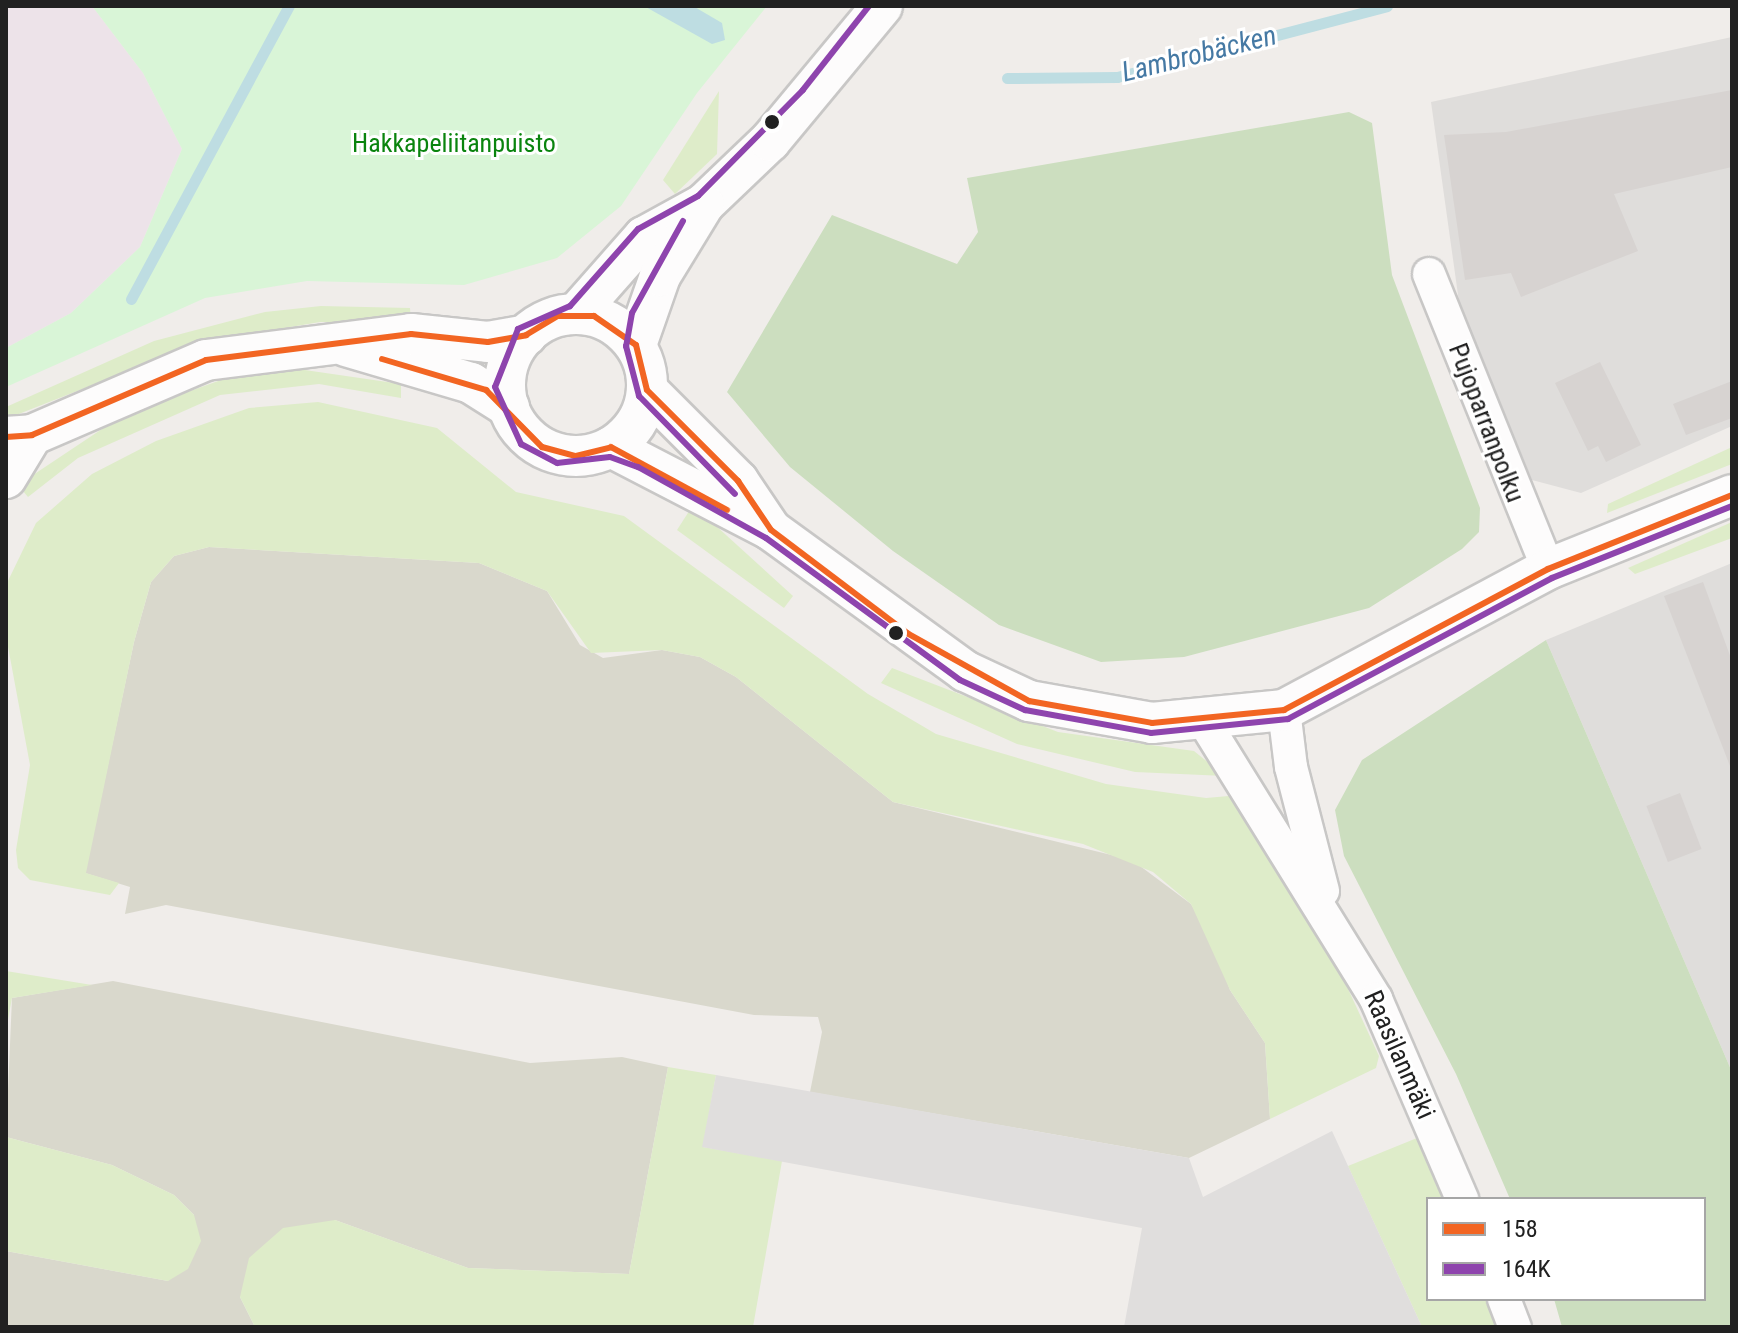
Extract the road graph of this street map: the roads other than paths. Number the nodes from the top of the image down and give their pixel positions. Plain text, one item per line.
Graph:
1 (882, 6) edge
2 (704, 204) junction
3 (1429, 274) dead end
4 (576, 314) junction
5 (526, 335) junction
6 (346, 345) junction
7 (636, 345) junction
8 (647, 390) junction
9 (509, 407) junction
10 (19, 436) edge
11 (611, 447) junction
12 (6, 478) edge
13 (1732, 495) edge
14 (771, 530) junction
15 (1548, 569) junction
16 (1284, 710) junction
17 (1205, 723) junction
18 (1329, 914) junction
19 (1461, 1197) edge
20 (1505, 1301) edge
21 (1515, 1327) edge

1 - 2 street
2 - 4 street
2 - 7 street
3 - 15 street, Pujoparranpolku
4 - 5 street
4 - 7 street
5 - 6 street
5 - 9 street
6 - 9 street
6 - 10 street
7 - 8 street
8 - 11 street
8 - 14 street
9 - 11 street
10 - 12 street
11 - 14 street
13 - 15 street
14 - 17 street
15 - 16 street
16 - 17 street
16 - 18 street, Raasilanmäki
17 - 18 street, Raasilanmäki
18 - 19 street, Raasilanmäki
20 - 21 street

